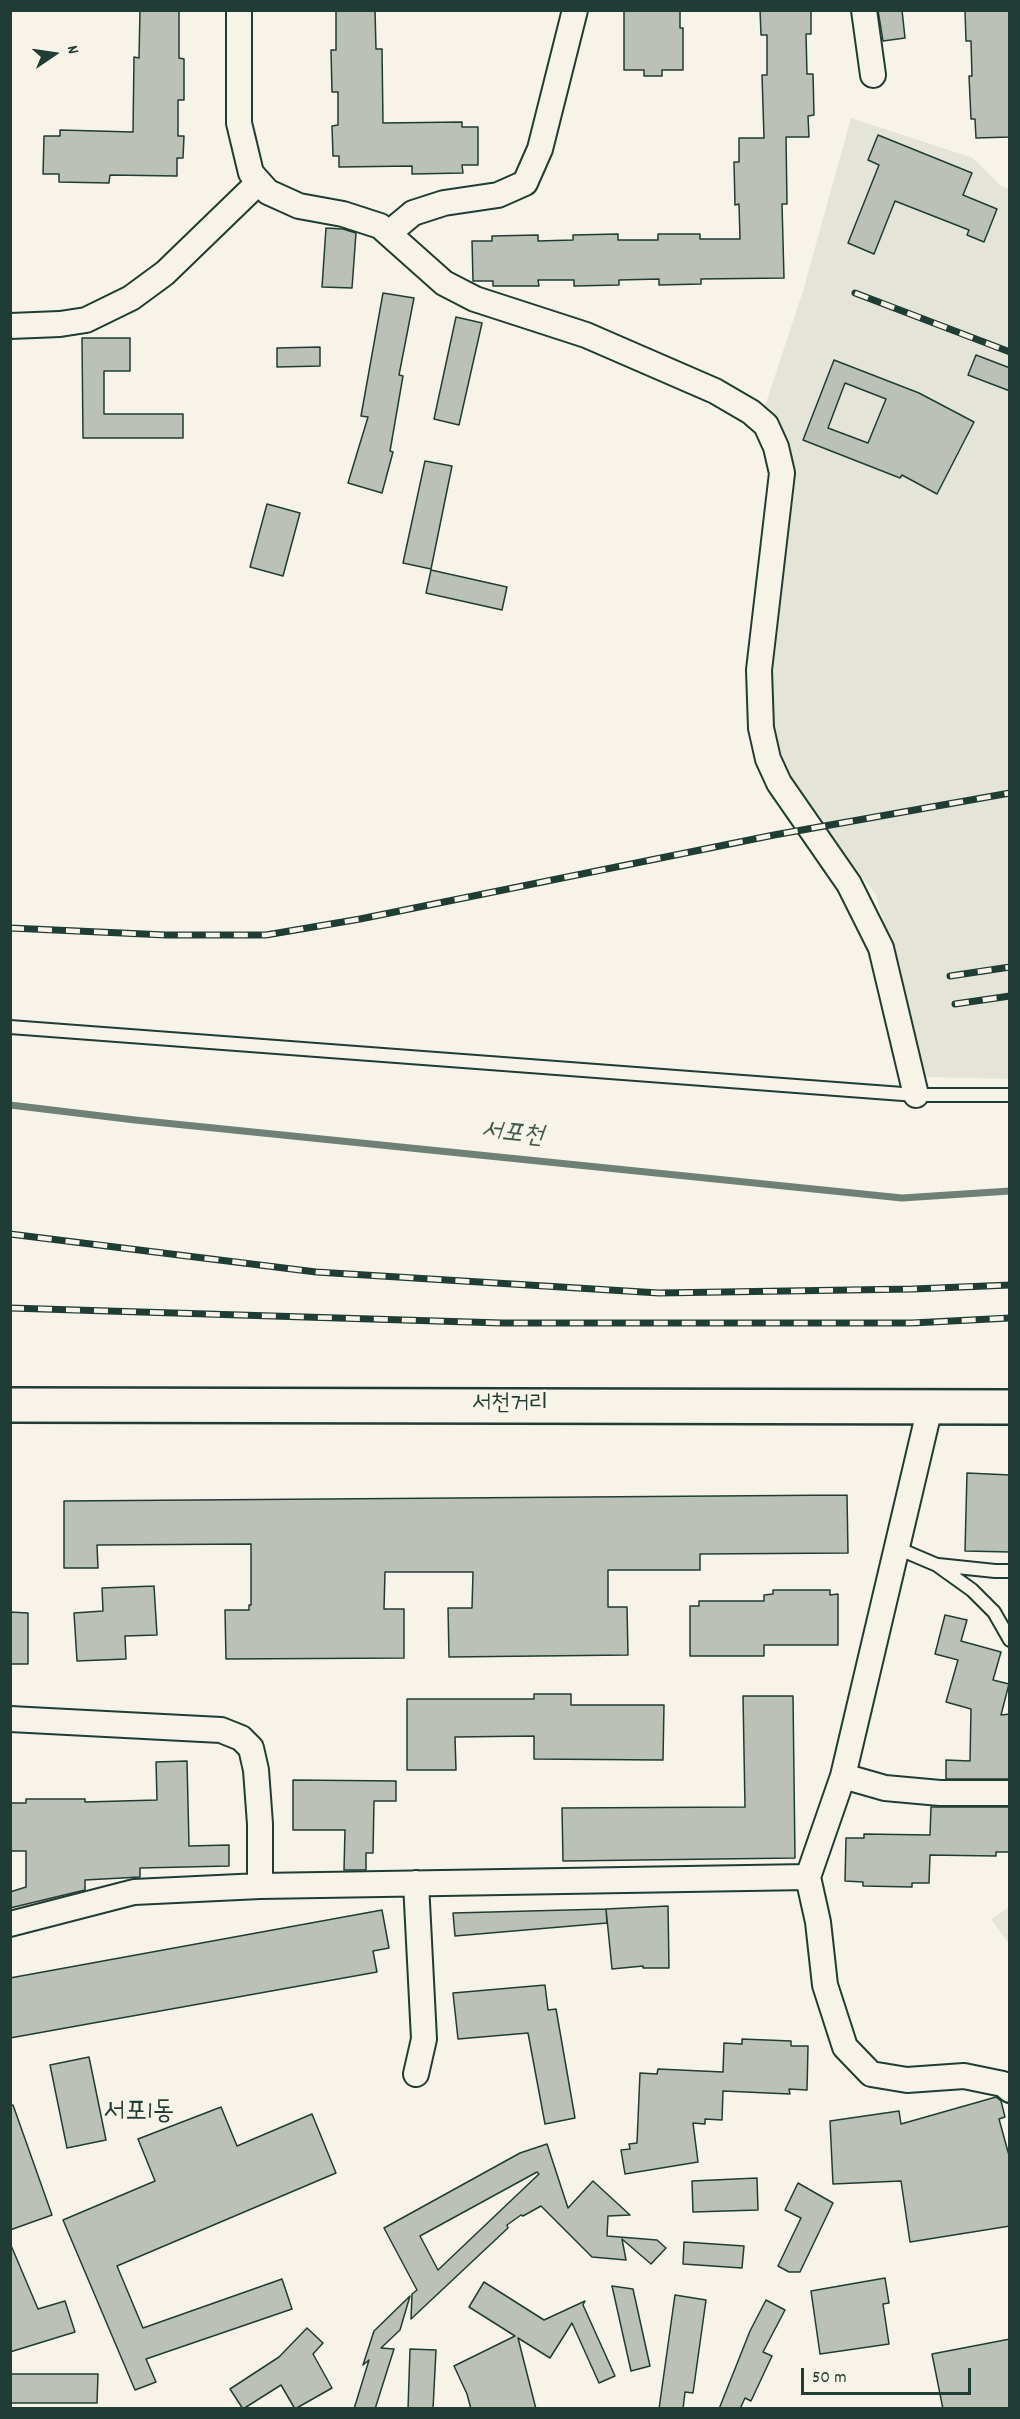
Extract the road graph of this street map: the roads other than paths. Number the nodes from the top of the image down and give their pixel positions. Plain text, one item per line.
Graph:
1 (239, 10) edge
2 (575, 10) edge
3 (864, 10) edge
4 (873, 75) dead end
5 (259, 182) junction
6 (389, 233) junction
7 (10, 326) edge
8 (10, 1027) edge
9 (916, 1095) junction
10 (1010, 1095) edge
11 (10, 1405) edge
12 (930, 1407) junction
13 (1010, 1407) edge
14 (897, 1548) junction
15 (937, 1565) junction
16 (1010, 1571) edge
17 (1010, 1640) edge
18 (10, 1719) edge
19 (843, 1776) junction
20 (1010, 1793) edge
21 (808, 1877) junction
22 (416, 1883) junction
23 (260, 1886) junction
24 (10, 1924) edge
25 (416, 2074) dead end
26 (1010, 2090) edge

1 - 5 street
2 - 6 street
3 - 4 street
5 - 6 street
5 - 7 street
6 - 9 street
8 - 9 lane
9 - 10 lane
11 - 12 main road, 서천거리
12 - 13 main road, 서천거리
12 - 14 street
14 - 15 lane
14 - 19 street
15 - 16 lane
15 - 17 lane
18 - 23 street
19 - 20 street
19 - 21 street
21 - 22 street
21 - 26 street
22 - 23 street
22 - 25 street
23 - 24 street

